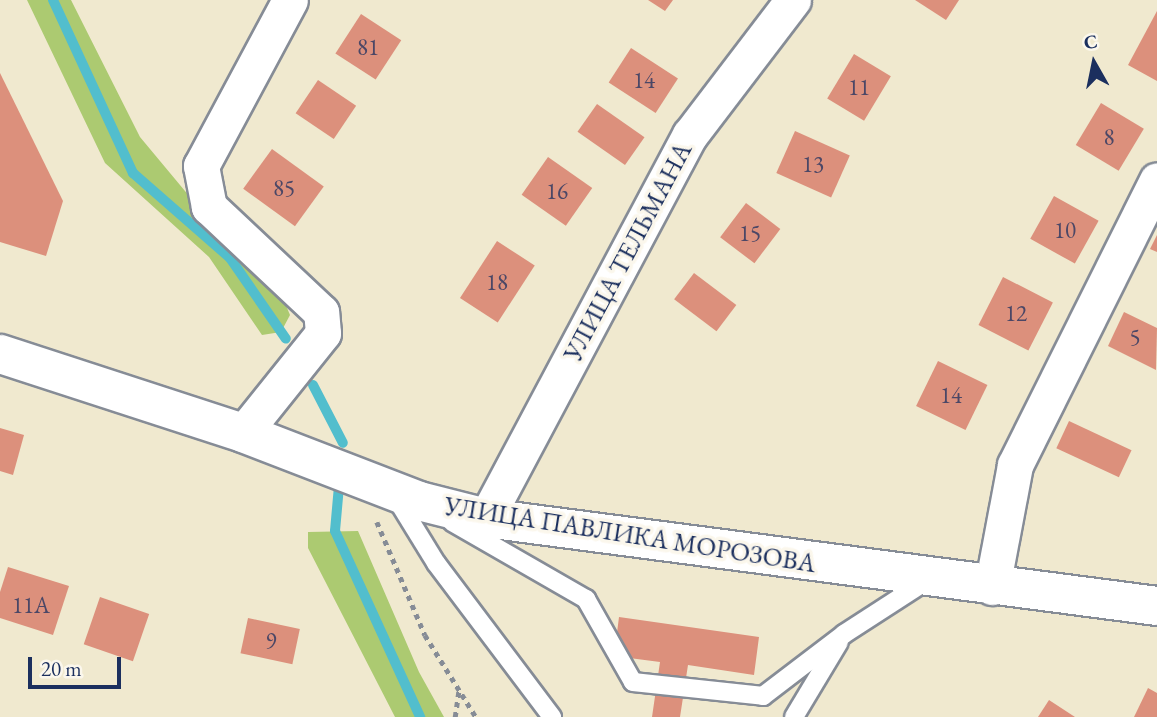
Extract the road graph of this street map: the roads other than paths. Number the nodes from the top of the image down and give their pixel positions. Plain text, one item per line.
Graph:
1 (290, 0) edge
2 (793, 0) edge
3 (1157, 180) edge
4 (0, 354) edge
5 (243, 433) junction
6 (391, 491) junction
7 (486, 518) junction
8 (929, 579) junction
9 (992, 587) junction
10 (1157, 606) edge
11 (844, 634) junction
12 (552, 717) edge
13 (794, 717) edge

1 - 5 street
2 - 7 street, УЛИЦА ТЕЛЬМАНА
3 - 9 street
4 - 5 street, УЛИЦА ПАВЛИКА МОРОЗОВА
5 - 6 street, УЛИЦА ПАВЛИКА МОРОЗОВА
6 - 7 street, УЛИЦА ПАВЛИКА МОРОЗОВА
6 - 11 lane
6 - 12 lane
7 - 8 street, УЛИЦА ПАВЛИКА МОРОЗОВА
8 - 9 street, УЛИЦА ПАВЛИКА МОРОЗОВА
8 - 11 lane
9 - 10 street, УЛИЦА ПАВЛИКА МОРОЗОВА
11 - 13 lane

